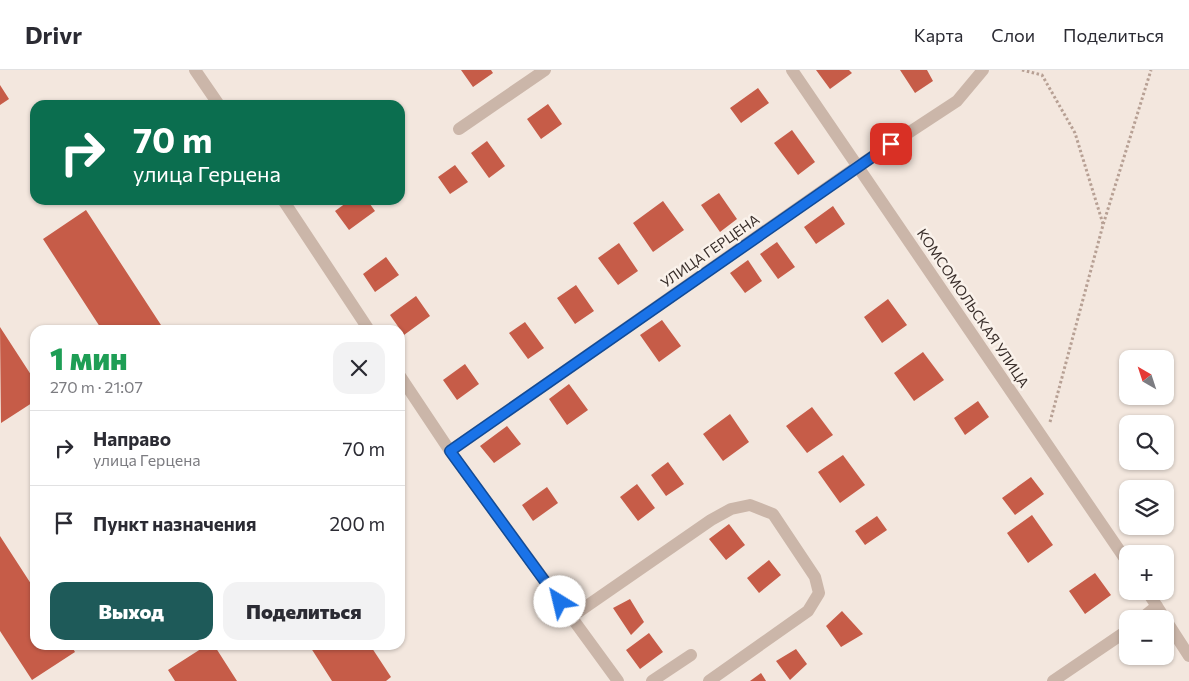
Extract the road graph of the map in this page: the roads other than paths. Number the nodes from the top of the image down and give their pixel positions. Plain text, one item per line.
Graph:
1 (195, 70) edge
2 (545, 70) edge
3 (792, 70) edge
4 (983, 70) edge
5 (216, 100) edge
6 (458, 129) dead end
7 (858, 166) junction
8 (286, 205) edge
9 (366, 325) edge
10 (405, 384) edge
11 (450, 451) junction
12 (1119, 550) edge
13 (1153, 600) edge
14 (1157, 606) junction
15 (1152, 610) edge
16 (571, 617) junction
17 (1119, 636) edge
18 (690, 655) dead end
19 (1189, 656) edge
20 (618, 681) edge
21 (652, 681) edge
22 (709, 681) edge
23 (1053, 681) edge

1 - 5 street
2 - 6 street
3 - 7 street, КОМСОМОЛЬСКАЯ УЛИЦА
4 - 7 street, УЛИЦА ГЕРЦЕНА
7 - 11 street, УЛИЦА ГЕРЦЕНА
7 - 12 street, КОМСОМОЛЬСКАЯ УЛИЦА
8 - 9 street
10 - 11 street
11 - 16 street
13 - 14 street
14 - 15 street
14 - 19 street
16 - 20 street
16 - 22 street
17 - 23 street
18 - 21 street

